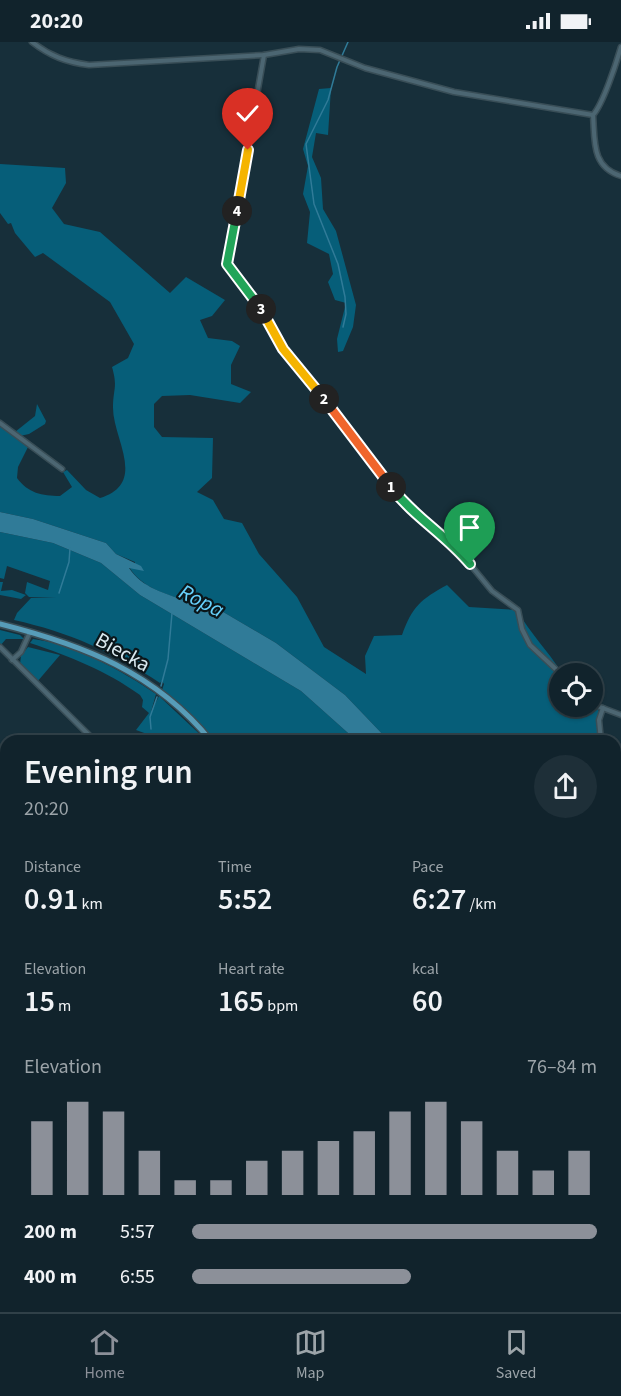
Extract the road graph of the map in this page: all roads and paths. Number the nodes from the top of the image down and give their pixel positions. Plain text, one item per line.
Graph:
1 (32, 42) edge
2 (621, 47) edge
3 (264, 55) junction
4 (592, 114) junction
5 (621, 176) edge
6 (0, 423) edge
7 (62, 469) dead end
8 (0, 624) edge
9 (30, 632) junction
10 (0, 647) edge
11 (12, 660) junction
12 (549, 663) edge
13 (603, 708) edge
14 (621, 715) edge
15 (600, 717) edge
16 (89, 735) edge
17 (204, 735) edge
18 (600, 735) edge

1 - 3 street
2 - 4 street
3 - 4 street
3 - 12 street
4 - 5 street
6 - 7 street
8 - 9 main road, Biecka
9 - 11 street
9 - 17 main road, Biecka
10 - 11 street
11 - 16 street
13 - 14 street
15 - 18 street

